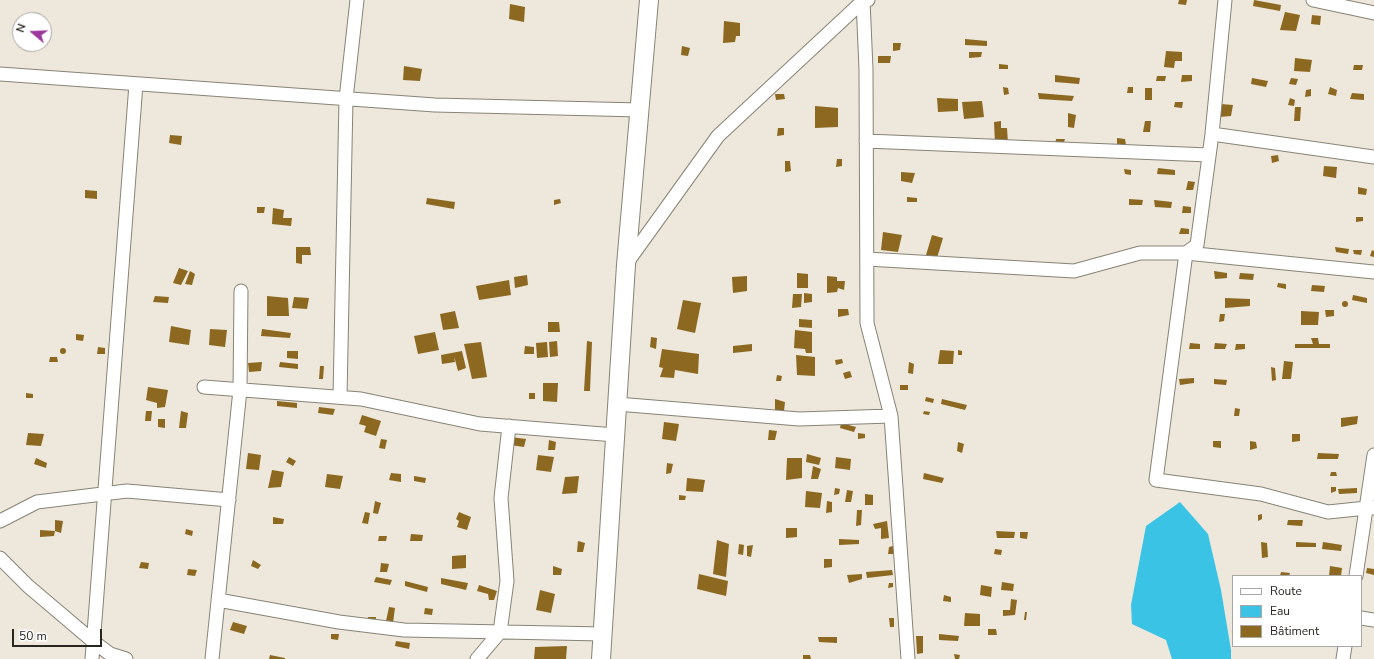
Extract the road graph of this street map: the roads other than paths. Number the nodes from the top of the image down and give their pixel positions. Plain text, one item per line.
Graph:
1 (356, 0) edge
2 (649, 0) edge
3 (865, 0) edge
4 (1225, 0) edge
5 (1313, 0) edge
6 (1374, 13) edge
7 (0, 74) edge
8 (136, 84) junction
9 (346, 99) junction
10 (640, 110) junction
11 (1212, 134) junction
12 (866, 140) junction
13 (1209, 155) junction
14 (1374, 157) edge
15 (1186, 253) junction
16 (867, 259) junction
17 (626, 265) junction
18 (1374, 272) edge
19 (241, 291) dead end
20 (204, 387) dead end
21 (240, 390) junction
22 (340, 397) junction
23 (617, 404) junction
24 (891, 416) junction
25 (509, 426) junction
26 (615, 435) junction
27 (1374, 455) edge
28 (104, 494) junction
29 (229, 500) junction
30 (1370, 508) edge
31 (0, 520) edge
32 (0, 558) edge
33 (1356, 575) edge
34 (218, 600) junction
35 (1362, 618) edge
36 (1374, 620) edge
37 (500, 632) junction
38 (603, 634) junction
39 (94, 642) junction
40 (1345, 647) edge
41 (92, 659) edge
42 (126, 659) edge
43 (212, 659) edge
44 (477, 659) edge
45 (601, 659) edge
46 (908, 659) edge
47 (1343, 659) edge

1 - 9 street
2 - 10 main road
3 - 12 street
3 - 17 street
4 - 11 street
5 - 6 street
7 - 8 street
8 - 9 street
8 - 28 street
9 - 10 street
9 - 22 street
10 - 17 main road
11 - 13 street
11 - 14 street
12 - 13 street
12 - 16 street
13 - 15 street
15 - 16 street
15 - 18 street
15 - 30 street
16 - 24 street
17 - 23 main road
19 - 21 street
20 - 21 street
21 - 22 street
21 - 29 street
22 - 25 street
23 - 24 street
23 - 26 main road
24 - 46 street
25 - 26 street
25 - 37 street
26 - 38 main road
27 - 30 street
28 - 29 street
28 - 31 street
28 - 39 street
29 - 34 street
30 - 33 street
32 - 39 street
34 - 37 street
34 - 43 street
35 - 36 street
37 - 38 street
37 - 44 street
38 - 45 main road
39 - 41 street
39 - 42 street
40 - 47 street

